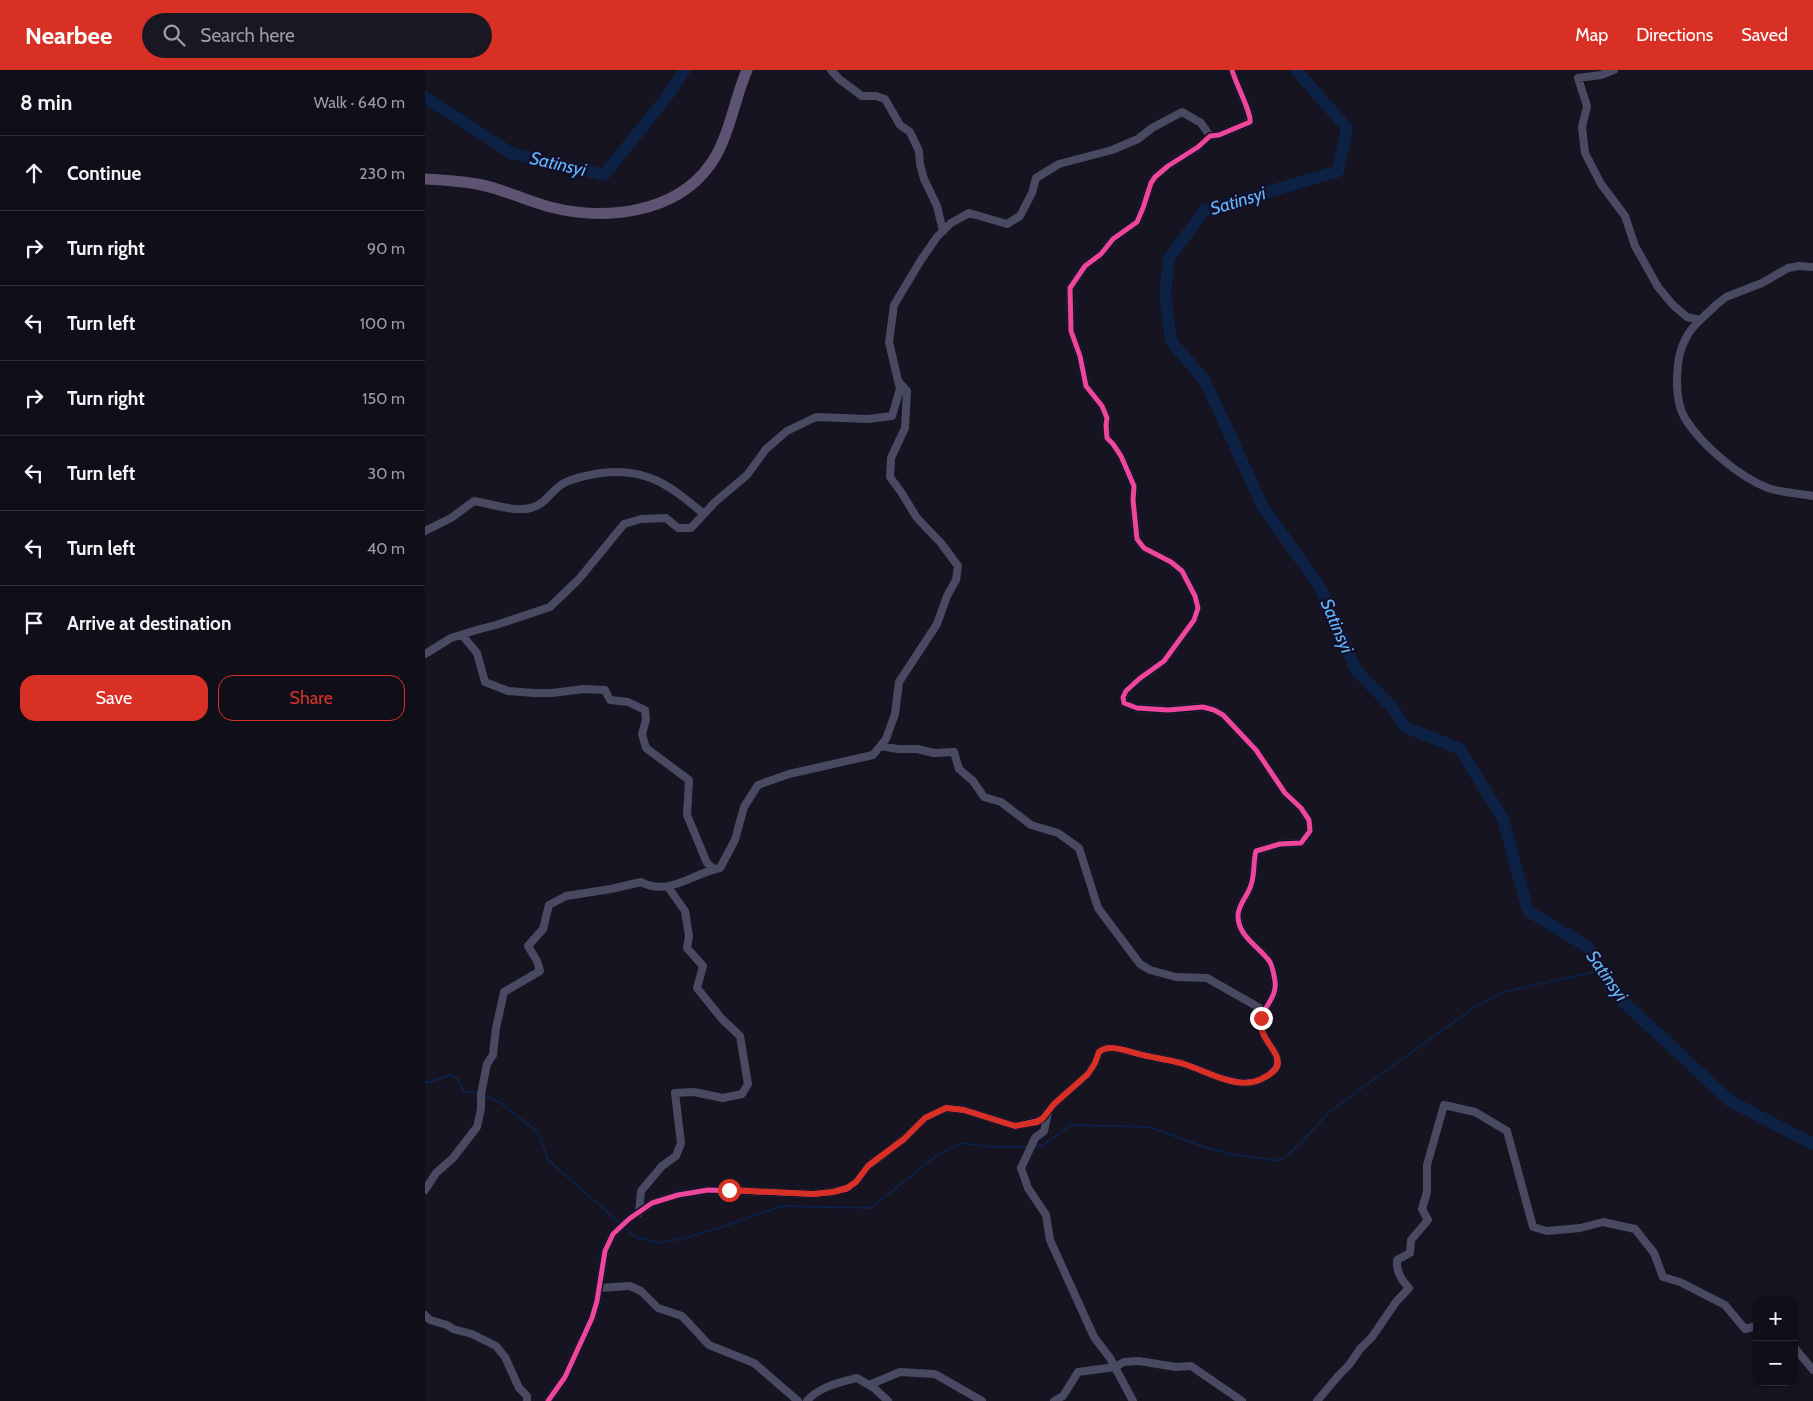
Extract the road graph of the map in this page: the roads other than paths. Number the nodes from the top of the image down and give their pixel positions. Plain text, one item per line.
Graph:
1 (747, 70) edge
2 (831, 70) edge
3 (1232, 70) edge
4 (1614, 70) edge
5 (1210, 136) junction
6 (425, 179) edge
7 (943, 231) junction
8 (1813, 266) edge
9 (1700, 320) junction
10 (898, 380) junction
11 (1813, 496) edge
12 (704, 514) junction
13 (425, 531) edge
14 (463, 635) junction
15 (425, 654) edge
16 (881, 746) junction
17 (714, 869) junction
18 (668, 887) junction
19 (1265, 1011) junction
20 (1048, 1113) junction
21 (425, 1190) edge
22 (639, 1213) junction
23 (599, 1288) junction
24 (425, 1315) edge
25 (1753, 1327) edge
26 (1798, 1351) edge
27 (1115, 1367) junction
28 (1813, 1370) edge
29 (869, 1386) junction
30 (527, 1401) edge
31 (547, 1401) edge
32 (798, 1401) edge
33 (807, 1401) edge
34 (888, 1401) edge
35 (982, 1401) edge
36 (1054, 1401) edge
37 (1133, 1401) edge
38 (1242, 1401) edge
39 (1317, 1401) edge

1 - 6 main road
2 - 7 street
3 - 5 street
4 - 9 street
5 - 7 street
5 - 19 street
7 - 10 street
8 - 9 street
9 - 11 street
10 - 12 street
10 - 16 street
12 - 13 street
12 - 14 street
14 - 15 street
14 - 17 street
16 - 17 street
16 - 19 street
17 - 18 street
18 - 21 street
18 - 22 street
19 - 20 street
20 - 22 street
20 - 27 street
22 - 23 street
23 - 31 street
23 - 32 street
24 - 30 street
25 - 39 street
26 - 28 street
27 - 36 street
27 - 37 street
27 - 38 street
29 - 33 street
29 - 34 street
29 - 35 street

